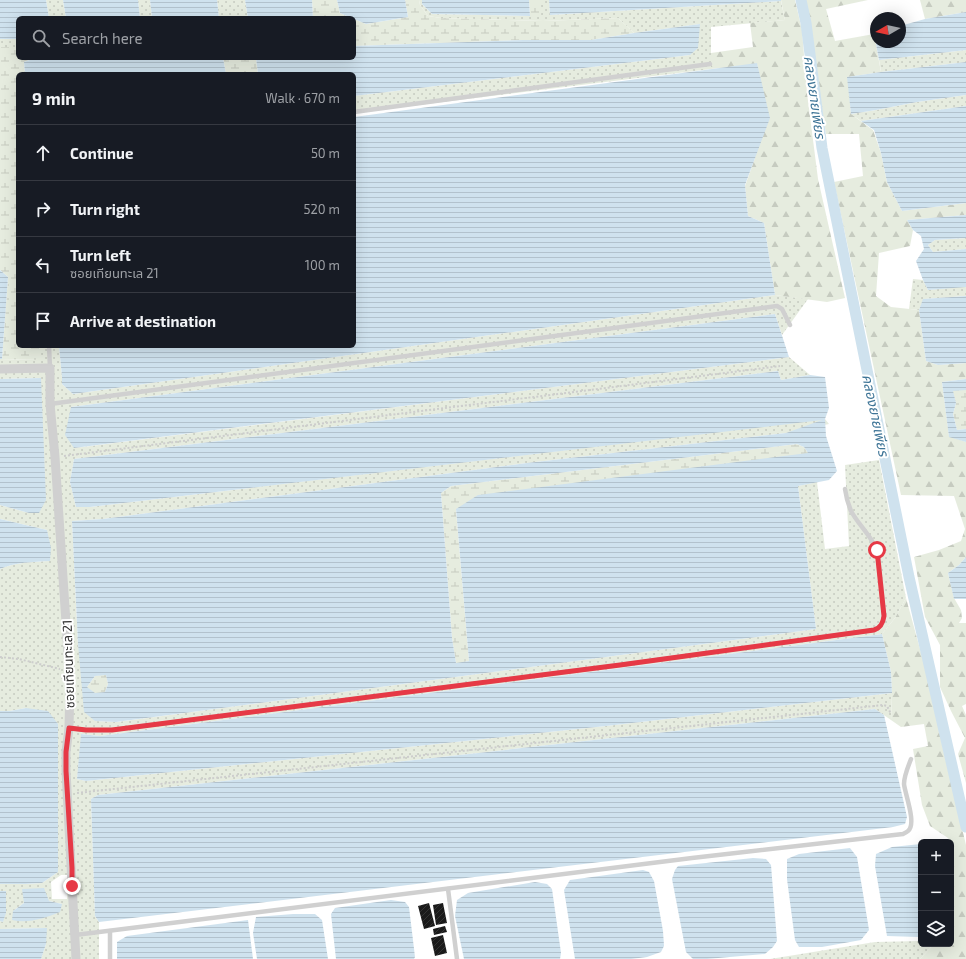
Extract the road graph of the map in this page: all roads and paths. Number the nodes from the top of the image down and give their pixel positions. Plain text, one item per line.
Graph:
1 (710, 64) dead end
2 (356, 112) edge
3 (790, 325) dead end
4 (49, 348) edge
5 (780, 366) dead end
6 (0, 368) edge
7 (50, 368) junction
8 (50, 404) junction
9 (55, 457) junction
10 (844, 489) dead end
11 (0, 658) edge
12 (70, 672) junction
13 (891, 714) dead end
14 (69, 728) junction
15 (911, 759) dead end
16 (68, 794) junction
17 (448, 889) junction
18 (110, 931) junction
19 (75, 935) junction
20 (76, 959) edge
21 (110, 959) edge
22 (457, 959) edge

1 - 2 lane
3 - 8 lane
4 - 7 lane
5 - 9 path
6 - 7 street
7 - 8 street, ซอยเทียนทะเล 21
8 - 9 street, ซอยเทียนทะเล 21
9 - 12 street, ซอยเทียนทะเล 21
10 - 14 lane
11 - 12 path
12 - 14 street, ซอยเทียนทะเล 21
13 - 16 path
14 - 16 street, ซอยเทียนทะเล 21
15 - 17 lane
16 - 19 street, ซอยเทียนทะเล 21
17 - 18 lane
17 - 22 lane
18 - 19 lane
18 - 21 lane
19 - 20 street, ซอยเทียนทะเล 21

